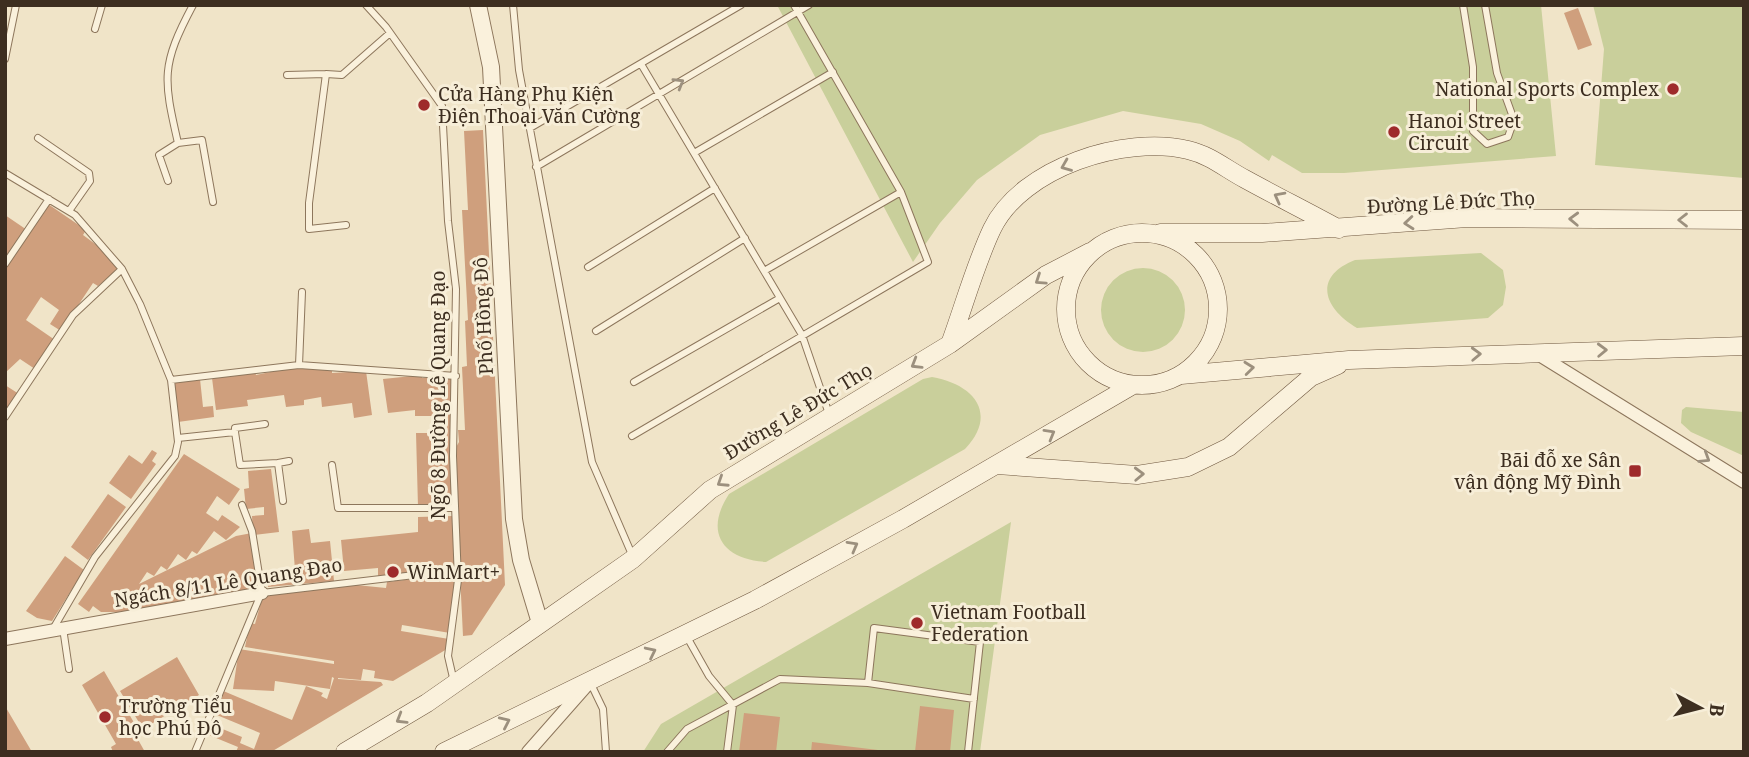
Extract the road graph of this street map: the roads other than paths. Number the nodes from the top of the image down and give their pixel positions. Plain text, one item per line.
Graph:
1 (16, 5) edge
2 (102, 5) edge
3 (193, 5) edge
4 (366, 5) edge
5 (478, 5) edge
6 (513, 5) edge
7 (741, 5) edge
8 (809, 5) edge
9 (1463, 5) edge
10 (1485, 5) edge
11 (796, 9) edge
12 (95, 29) dead end
13 (390, 33) junction
14 (5, 59) edge
15 (641, 64) junction
16 (833, 72) junction
17 (326, 74) junction
18 (287, 75) dead end
19 (659, 94) junction
20 (530, 128) junction
21 (38, 138) dead end
22 (178, 143) junction
23 (694, 153) junction
24 (536, 167) junction
25 (5, 173) edge
26 (168, 181) dead end
27 (715, 188) junction
28 (901, 192) junction
29 (49, 199) junction
30 (213, 202) dead end
31 (69, 211) junction
32 (1744, 220) edge
33 (345, 225) dead end
34 (1339, 229) junction
35 (1160, 233) junction
36 (745, 238) junction
37 (1090, 252) junction
38 (5, 264) edge
39 (588, 267) dead end
40 (122, 268) junction
41 (764, 271) junction
42 (302, 292) dead end
43 (780, 298) junction
44 (596, 331) dead end
45 (802, 335) junction
46 (950, 344) junction
47 (1744, 346) edge
48 (1534, 352) junction
49 (1349, 360) junction
50 (299, 365) junction
51 (1181, 375) junction
52 (456, 376) junction
53 (171, 380) junction
54 (634, 382) dead end
55 (1133, 385) junction
56 (830, 416) junction
57 (5, 417) edge
58 (265, 424) dead end
59 (235, 432) junction
60 (632, 436) dead end
61 (178, 438) junction
62 (289, 461) dead end
63 (278, 463) junction
64 (332, 465) dead end
65 (997, 465) junction
66 (1744, 482) edge
67 (283, 501) dead end
68 (242, 505) dead end
69 (454, 508) junction
70 (633, 559) junction
71 (457, 570) junction
72 (262, 593) junction
73 (540, 623) junction
74 (57, 629) junction
75 (686, 635) junction
76 (5, 639) edge
77 (69, 668) dead end
78 (590, 682) junction
79 (454, 683) junction
80 (868, 683) junction
81 (974, 699) junction
82 (733, 705) junction
83 (195, 752) edge
84 (345, 752) edge
85 (444, 752) edge
86 (528, 752) edge
87 (606, 752) edge
88 (667, 752) edge
89 (727, 752) edge
90 (968, 752) edge

1 - 14 lane
2 - 12 lane
3 - 22 lane
4 - 13 lane, Ngõ 8 Đường Lê Quang Đạo
5 - 73 street, Phố Hồng Đô
6 - 20 lane
7 - 15 lane
8 - 11 lane
9 - 10 lane
11 - 16 lane
19 -> 11 lane
13 - 17 lane
13 - 52 lane, Ngõ 8 Đường Lê Quang Đạo
15 - 19 lane
15 - 20 lane
16 - 23 lane
16 - 28 lane
17 - 18 lane
17 - 33 lane
19 - 23 lane
19 - 24 lane
20 - 24 lane
21 - 31 lane
22 - 26 lane
22 - 30 lane
23 - 27 lane
24 - 70 lane
25 - 29 lane
27 - 36 lane
27 - 39 lane
28 - 41 lane
28 - 45 lane
29 - 31 lane
29 - 38 lane
31 - 40 lane
32 -> 34 main road, Đường Lê Đức Thọ
34 - 35 main road, Đường Lê Đức Thọ
34 -> 46 main road
35 - 37 main road
35 - 51 main road
36 - 41 lane
36 - 44 lane
37 -> 46 main road, Đường Lê Đức Thọ
37 - 55 main road
40 - 53 lane
40 - 57 lane
41 - 43 lane
42 - 50 lane
43 - 45 lane
43 - 54 lane
45 - 56 lane
45 - 60 lane
46 -> 56 main road, Đường Lê Đức Thọ
48 -> 47 main road
49 -> 48 main road
48 -> 66 street
51 -> 49 main road
65 -> 49 main road
50 - 52 lane
50 - 53 lane
51 - 55 main road
52 - 69 lane, Ngõ 8 Đường Lê Quang Đạo
53 - 61 lane
65 -> 55 main road
56 -> 70 main road, Đường Lê Đức Thọ
58 - 59 lane
59 - 61 lane
59 - 63 lane
61 - 74 lane
62 - 63 lane
63 - 67 lane
64 - 69 lane
75 -> 65 main road
68 - 72 lane
69 - 71 lane, Ngõ 8 Đường Lê Quang Đạo
70 - 73 main road, Đường Lê Đức Thọ
71 - 72 lane, Ngách 8/11 Lê Quang Đạo
71 - 79 lane, Ngõ 8 Đường Lê Quang Đạo
72 - 74 street, Ngách 8/11 Lê Quang Đạo
72 - 83 lane
73 - 79 main road, Đường Lê Đức Thọ
74 - 76 street, Ngách 8/11 Lê Quang Đạo
74 - 77 lane
78 -> 75 main road
75 - 82 lane
85 -> 78 main road
78 - 86 street
78 - 87 lane
79 -> 84 main road, Đường Lê Đức Thọ
80 - 81 lane
80 - 81 lane
80 - 82 lane
81 - 90 lane
82 - 88 lane
82 - 89 lane

